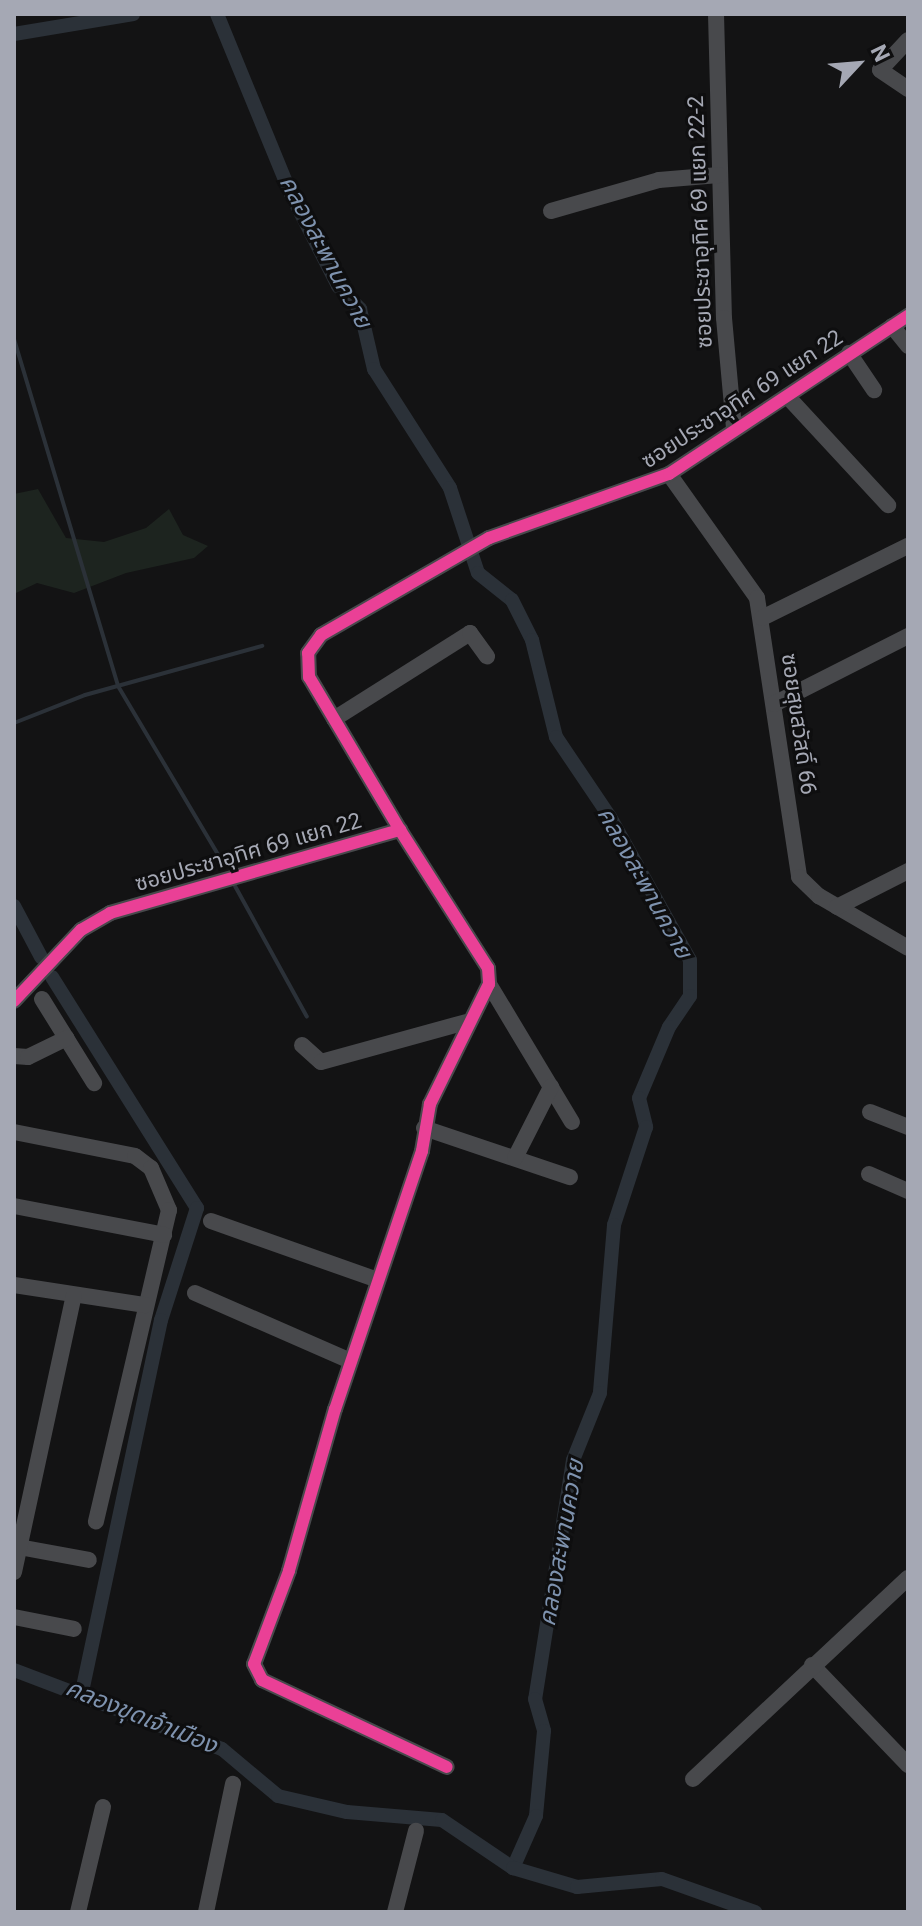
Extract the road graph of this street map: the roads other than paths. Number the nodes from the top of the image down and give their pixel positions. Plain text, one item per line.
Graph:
1 (716, 14) edge
2 (908, 40) edge
3 (908, 89) edge
4 (719, 175) junction
5 (551, 211) dead end
6 (908, 316) edge
7 (892, 326) junction
8 (908, 346) edge
9 (849, 353) junction
10 (874, 390) dead end
11 (787, 396) junction
12 (734, 428) junction
13 (669, 474) junction
14 (888, 505) dead end
15 (908, 546) edge
16 (762, 618) junction
17 (908, 636) edge
18 (487, 656) dead end
19 (774, 704) junction
20 (334, 719) junction
21 (400, 830) junction
22 (908, 871) edge
23 (837, 907) junction
24 (908, 948) edge
25 (489, 984) junction
26 (42, 999) dead end
27 (14, 1001) edge
28 (470, 1021) junction
29 (67, 1038) junction
30 (302, 1045) dead end
31 (14, 1056) edge
32 (94, 1083) dead end
33 (551, 1087) junction
34 (870, 1112) dead end
35 (572, 1122) dead end
36 (908, 1127) edge
37 (424, 1128) junction
38 (14, 1132) edge
39 (515, 1158) junction
40 (869, 1174) dead end
41 (570, 1177) dead end
42 (908, 1191) edge
43 (14, 1206) edge
44 (211, 1221) dead end
45 (164, 1235) junction
46 (378, 1280) junction
47 (14, 1285) edge
48 (195, 1293) dead end
49 (74, 1295) junction
50 (145, 1305) junction
51 (351, 1361) junction
52 (96, 1522) dead end
53 (19, 1547) junction
54 (89, 1560) dead end
55 (14, 1572) edge
56 (908, 1578) edge
57 (14, 1617) edge
58 (74, 1629) dead end
59 (812, 1665) junction
60 (908, 1765) edge
61 (447, 1767) dead end
62 (693, 1779) dead end
63 (233, 1784) dead end
64 (103, 1807) dead end
65 (416, 1831) dead end
66 (78, 1912) edge
67 (206, 1912) edge
68 (395, 1912) edge

1 - 4 street, ซอยประชาอุทิศ 69 แยก 22-2
2 - 3 street
4 - 5 street
4 - 12 street, ซอยประชาอุทิศ 69 แยก 22-2
6 - 7 street, ซอยประชาอุทิศ 69 แยก 22
7 - 8 street
7 - 9 street, ซอยประชาอุทิศ 69 แยก 22
9 - 10 street
9 - 11 street, ซอยประชาอุทิศ 69 แยก 22
11 - 12 street, ซอยประชาอุทิศ 69 แยก 22
11 - 14 street
12 - 13 street, ซอยประชาอุทิศ 69 แยก 22
13 - 16 street, ซอยสุขสวัสดิ์ 66
13 - 20 street, ซอยประชาอุทิศ 69 แยก 22
15 - 16 street
16 - 19 street, ซอยสุขสวัสดิ์ 66
17 - 19 street
18 - 20 street
19 - 23 street, ซอยสุขสวัสดิ์ 66
20 - 21 street, ซอยประชาอุทิศ 69 แยก 22
21 - 25 street
21 - 27 street, ซอยประชาอุทิศ 69 แยก 22
22 - 23 street
23 - 24 street, ซอยสุขสวัสดิ์ 66
25 - 28 street
25 - 33 street
26 - 29 street
28 - 30 street
28 - 37 street
29 - 31 street
29 - 32 street
33 - 35 street
33 - 39 street
34 - 36 street
37 - 39 street
37 - 46 street
38 - 45 street
39 - 41 street
40 - 42 street
43 - 45 street
44 - 46 street
45 - 50 street
46 - 51 street
47 - 49 street
48 - 51 street
49 - 50 street
49 - 53 street
50 - 52 street
51 - 61 street
53 - 54 street
53 - 55 street
56 - 59 street
57 - 58 street
59 - 60 street
59 - 62 street
63 - 67 street
64 - 66 street
65 - 68 street

